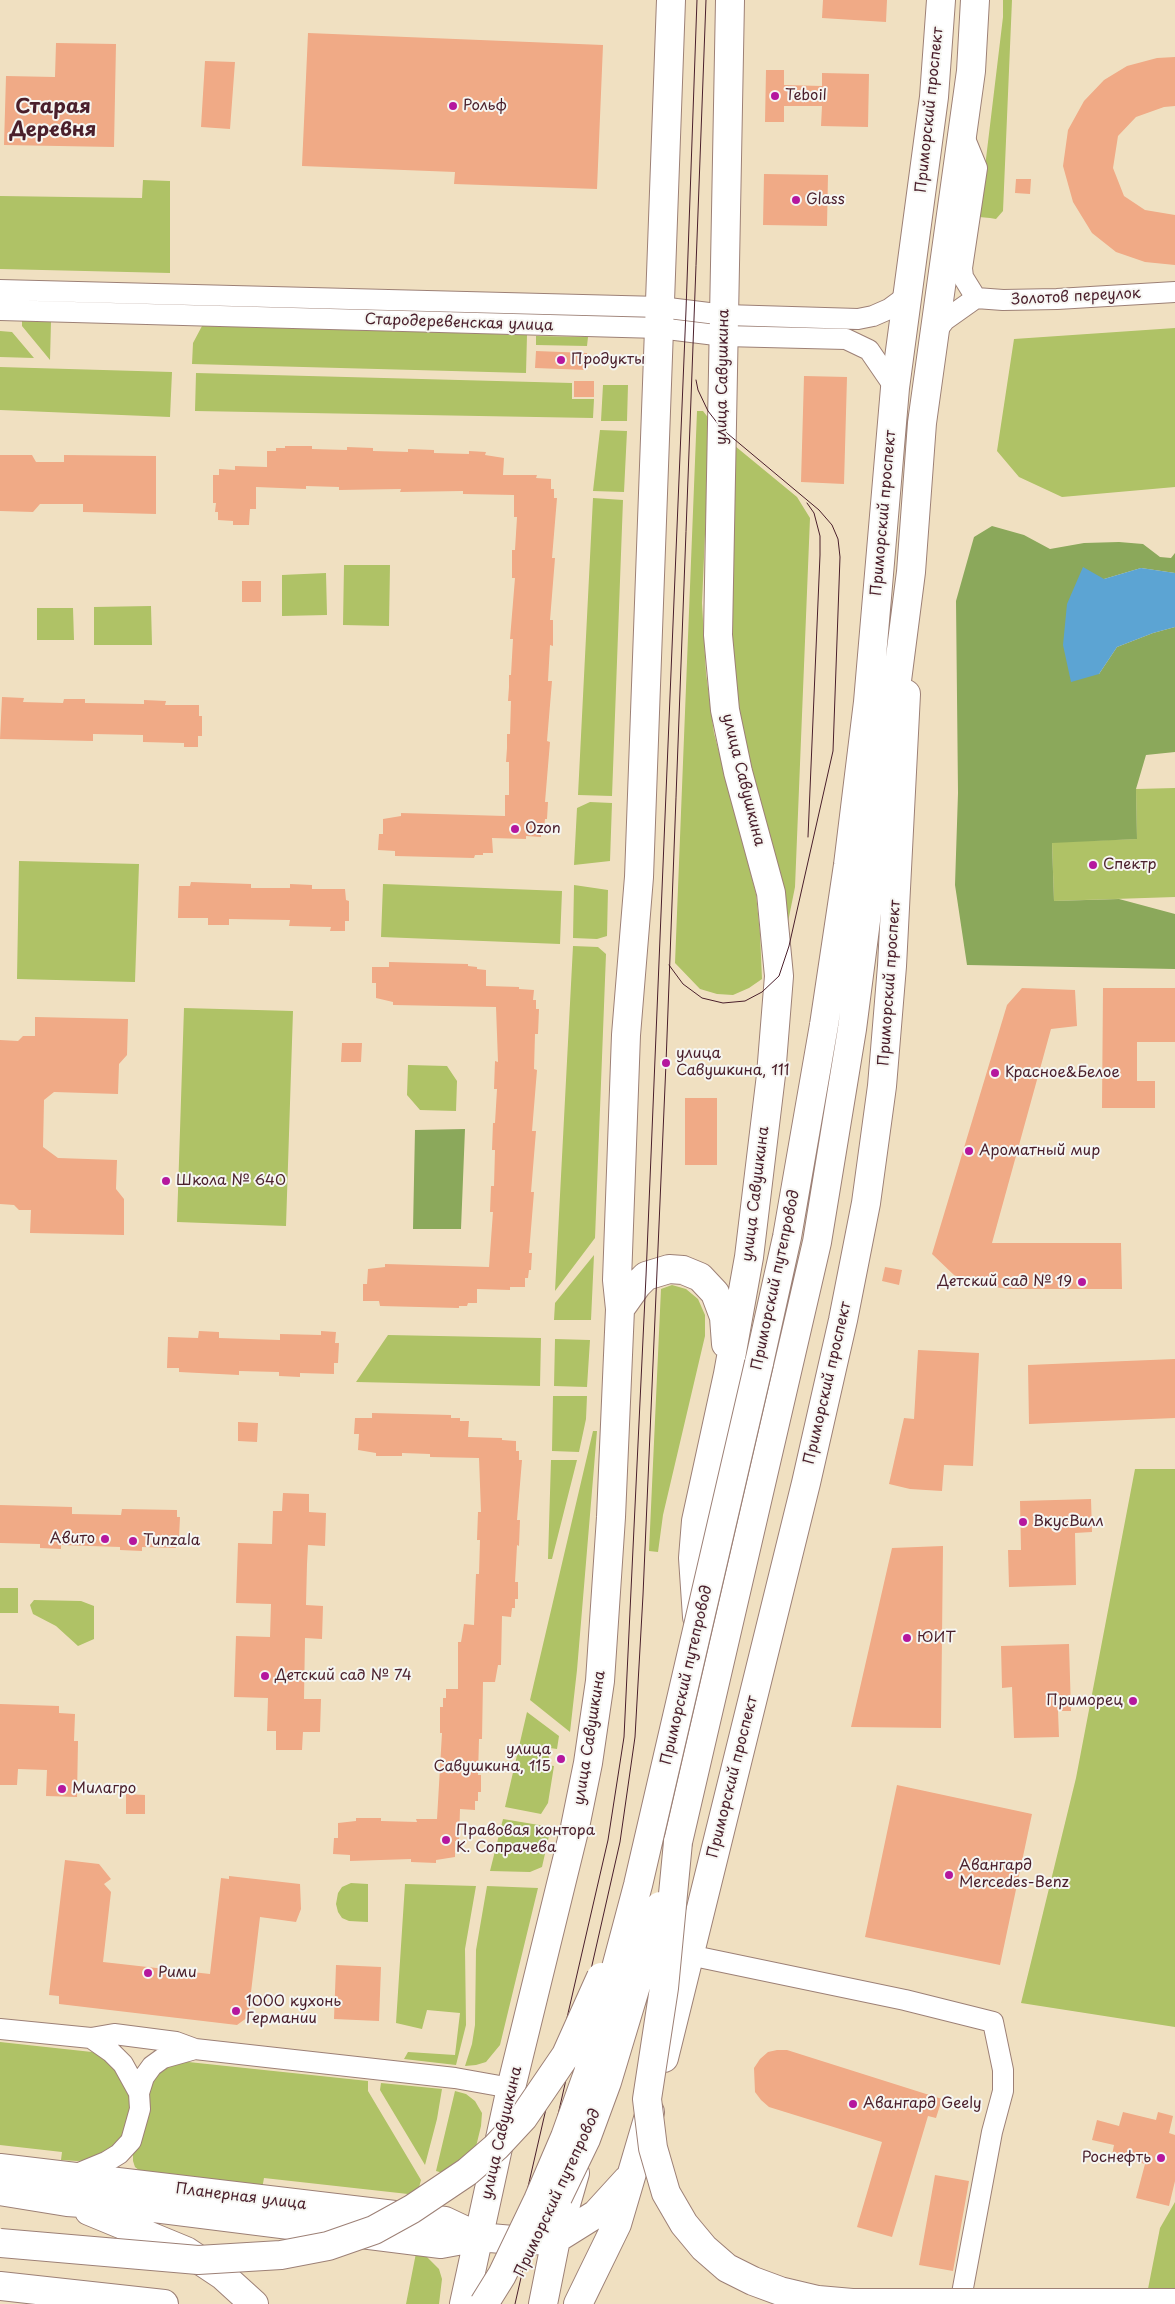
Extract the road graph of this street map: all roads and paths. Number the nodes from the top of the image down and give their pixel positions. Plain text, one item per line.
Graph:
1 (671, 0) edge
2 (730, 0) edge
3 (941, 0) edge
4 (975, 0) edge
5 (962, 133) junction
6 (0, 290) edge
7 (1175, 292) edge
8 (908, 294) junction
9 (976, 298) junction
10 (0, 310) edge
11 (659, 318) junction
12 (724, 325) junction
13 (934, 334) junction
14 (895, 388) junction
15 (911, 572) junction
16 (824, 1025) joint
17 (852, 1030) joint
18 (620, 1309) junction
19 (728, 1374) junction
20 (678, 1842) junction
21 (638, 1885) junction
22 (689, 1955) junction
23 (0, 2029) edge
24 (91, 2038) junction
25 (195, 2049) junction
26 (511, 2088) junction
27 (139, 2093) junction
28 (0, 2168) edge
29 (631, 2176) junction
30 (68, 2189) junction
31 (0, 2192) edge
32 (479, 2236) junction
33 (556, 2240) junction
34 (0, 2243) edge
35 (0, 2286) edge
36 (1175, 2303) edge
37 (164, 2304) edge
38 (254, 2304) edge
39 (464, 2304) edge
40 (484, 2304) edge
41 (506, 2304) edge
42 (543, 2304) edge
43 (578, 2304) edge
44 (960, 2304) edge

1 - 11 main road, улица Савушкина
2 - 12 main road, улица Савушкина
3 - 8 main road, Приморский проспект
4 - 5 main road, Приморский проспект
5 - 9 street
5 - 13 main road, Приморский проспект
6 - 11 street, Стародеревенская улица
7 - 9 street, Золотов переулок
8 - 12 street, Стародеревенская улица
8 - 14 main road, Приморский проспект
9 - 13 street
10 - 11 street, Стародеревенская улица
11 - 12 street, Стародеревенская улица
11 - 18 main road, улица Савушкина
12 - 14 street, Стародеревенская улица
12 - 19 main road, улица Савушкина
13 - 15 main road, Приморский проспект
14 - 16 main road, Приморский проспект
15 - 17 main road, Приморский проспект
15 - 22 main road, Приморский проспект
16 - 21 main road, Приморский путепровод, bridge
17 - 20 main road, Приморский путепровод
18 - 19 main road, улица Савушкина
18 - 26 main road, улица Савушкина
19 - 33 main road, улица Савушкина
20 - 36 main road, bridge
20 - 41 main road, Приморский путепровод, bridge
21 - 34 main road, bridge
21 - 40 main road, Приморский путепровод, bridge
22 - 29 main road, Приморский проспект
22 - 44 street
23 - 24 street
24 - 25 street
24 - 27 street
25 - 26 street
25 - 27 street
26 - 32 main road, улица Савушкина
27 - 30 street
28 - 30 main road, Планерная улица
29 - 33 main road
29 - 43 main road, Приморский проспект
30 - 31 main road, Планерная улица
30 - 32 main road, Планерная улица
30 - 38 main road
32 - 33 main road, Планерная улица
32 - 39 main road, улица Савушкина
33 - 42 main road, улица Савушкина
35 - 37 main road

